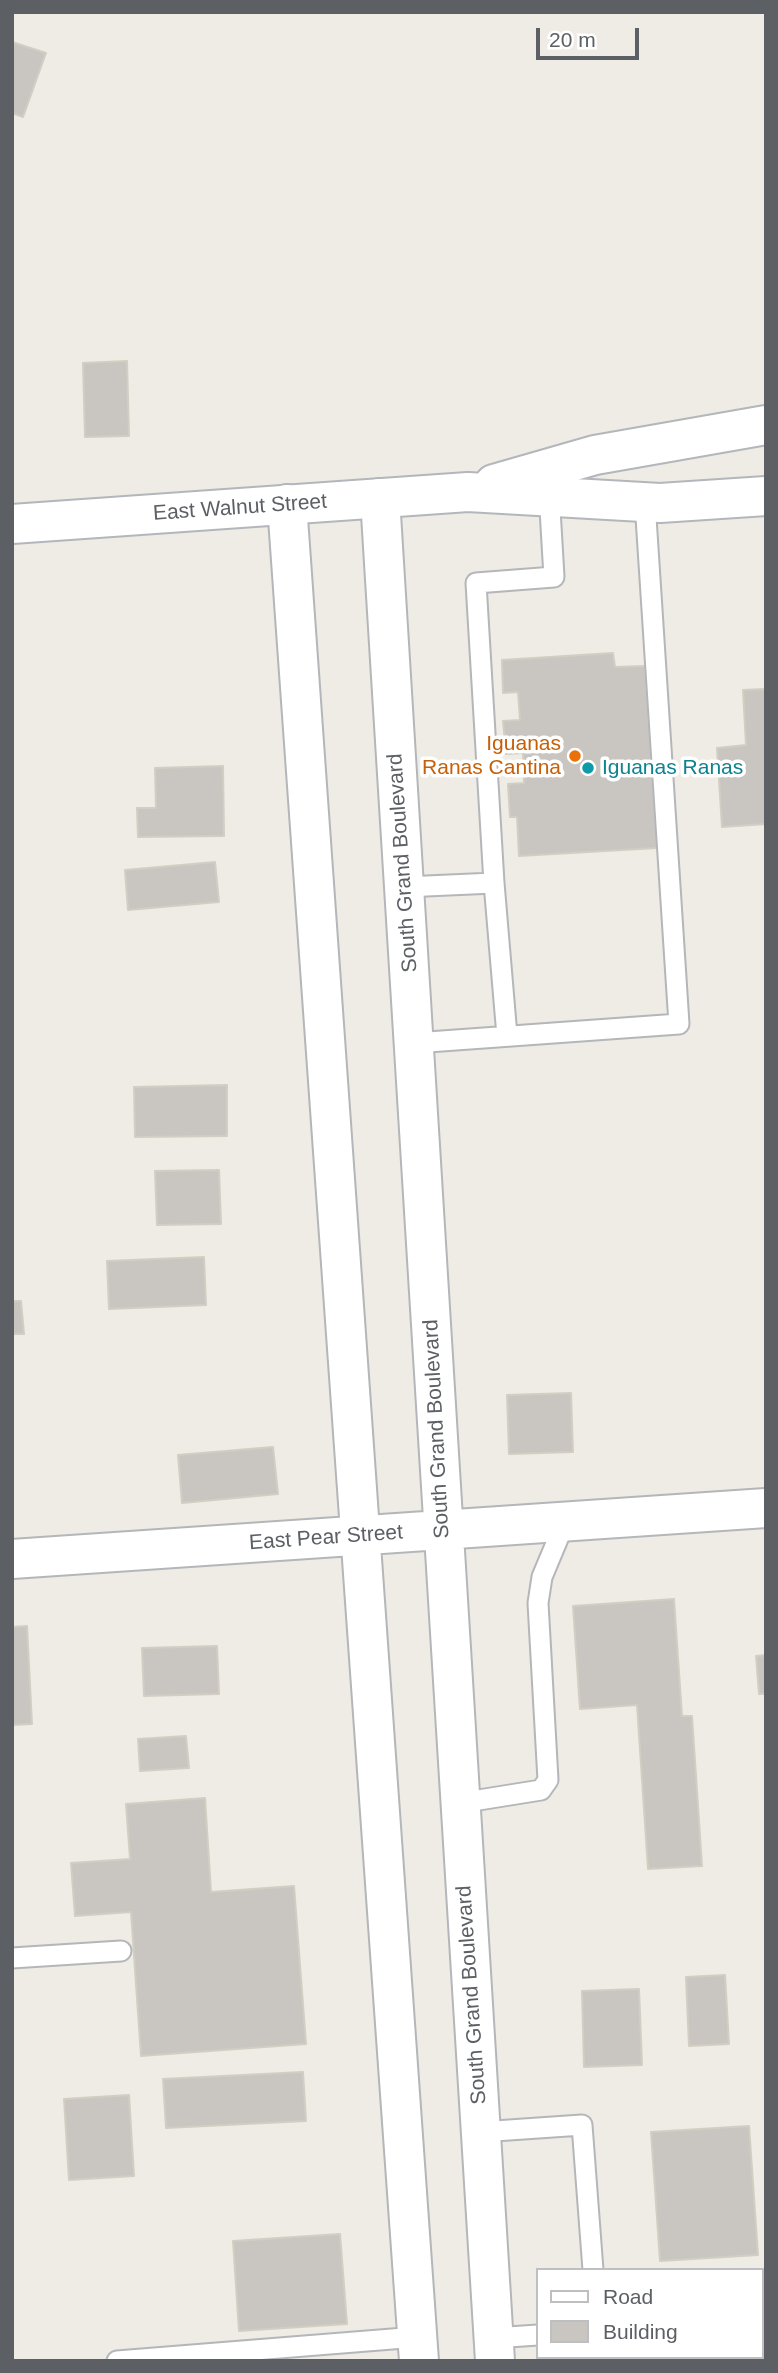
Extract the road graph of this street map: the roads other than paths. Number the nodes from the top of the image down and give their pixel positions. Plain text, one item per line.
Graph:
1 (766, 425) edge
2 (548, 482) junction
3 (766, 496) edge
4 (380, 498) junction
5 (645, 502) junction
6 (287, 505) junction
7 (12, 524) edge
8 (494, 883) junction
9 (404, 887) junction
10 (508, 1036) junction
11 (414, 1043) junction
12 (766, 1508) edge
13 (565, 1522) junction
14 (443, 1530) junction
15 (360, 1535) junction
16 (12, 1559) edge
17 (460, 1802) junction
18 (121, 1951) dead end
19 (12, 1958) edge
20 (480, 2132) junction
21 (593, 2268) edge
22 (536, 2336) edge
23 (418, 2349) edge
24 (494, 2349) edge
25 (117, 2361) edge

1 - 2 street, East Walnut Street
2 - 4 street, East Walnut Street
2 - 5 street, East Walnut Street
2 - 8 lane
3 - 5 street, East Walnut Street
4 - 6 street, East Walnut Street
4 - 9 street, South Grand Boulevard
5 - 10 lane
6 - 7 street, East Walnut Street
6 - 15 street
8 - 9 lane
8 - 10 lane
9 - 11 street, South Grand Boulevard
10 - 11 lane
11 - 14 street, South Grand Boulevard
12 - 13 street, East Pear Street
13 - 14 street, East Pear Street
13 - 17 lane
14 - 15 street, East Pear Street
14 - 17 street, South Grand Boulevard
15 - 16 street, East Pear Street
15 - 23 street
17 - 20 street, South Grand Boulevard
18 - 19 lane
20 - 21 lane
20 - 24 street, South Grand Boulevard
22 - 24 lane
23 - 25 lane

